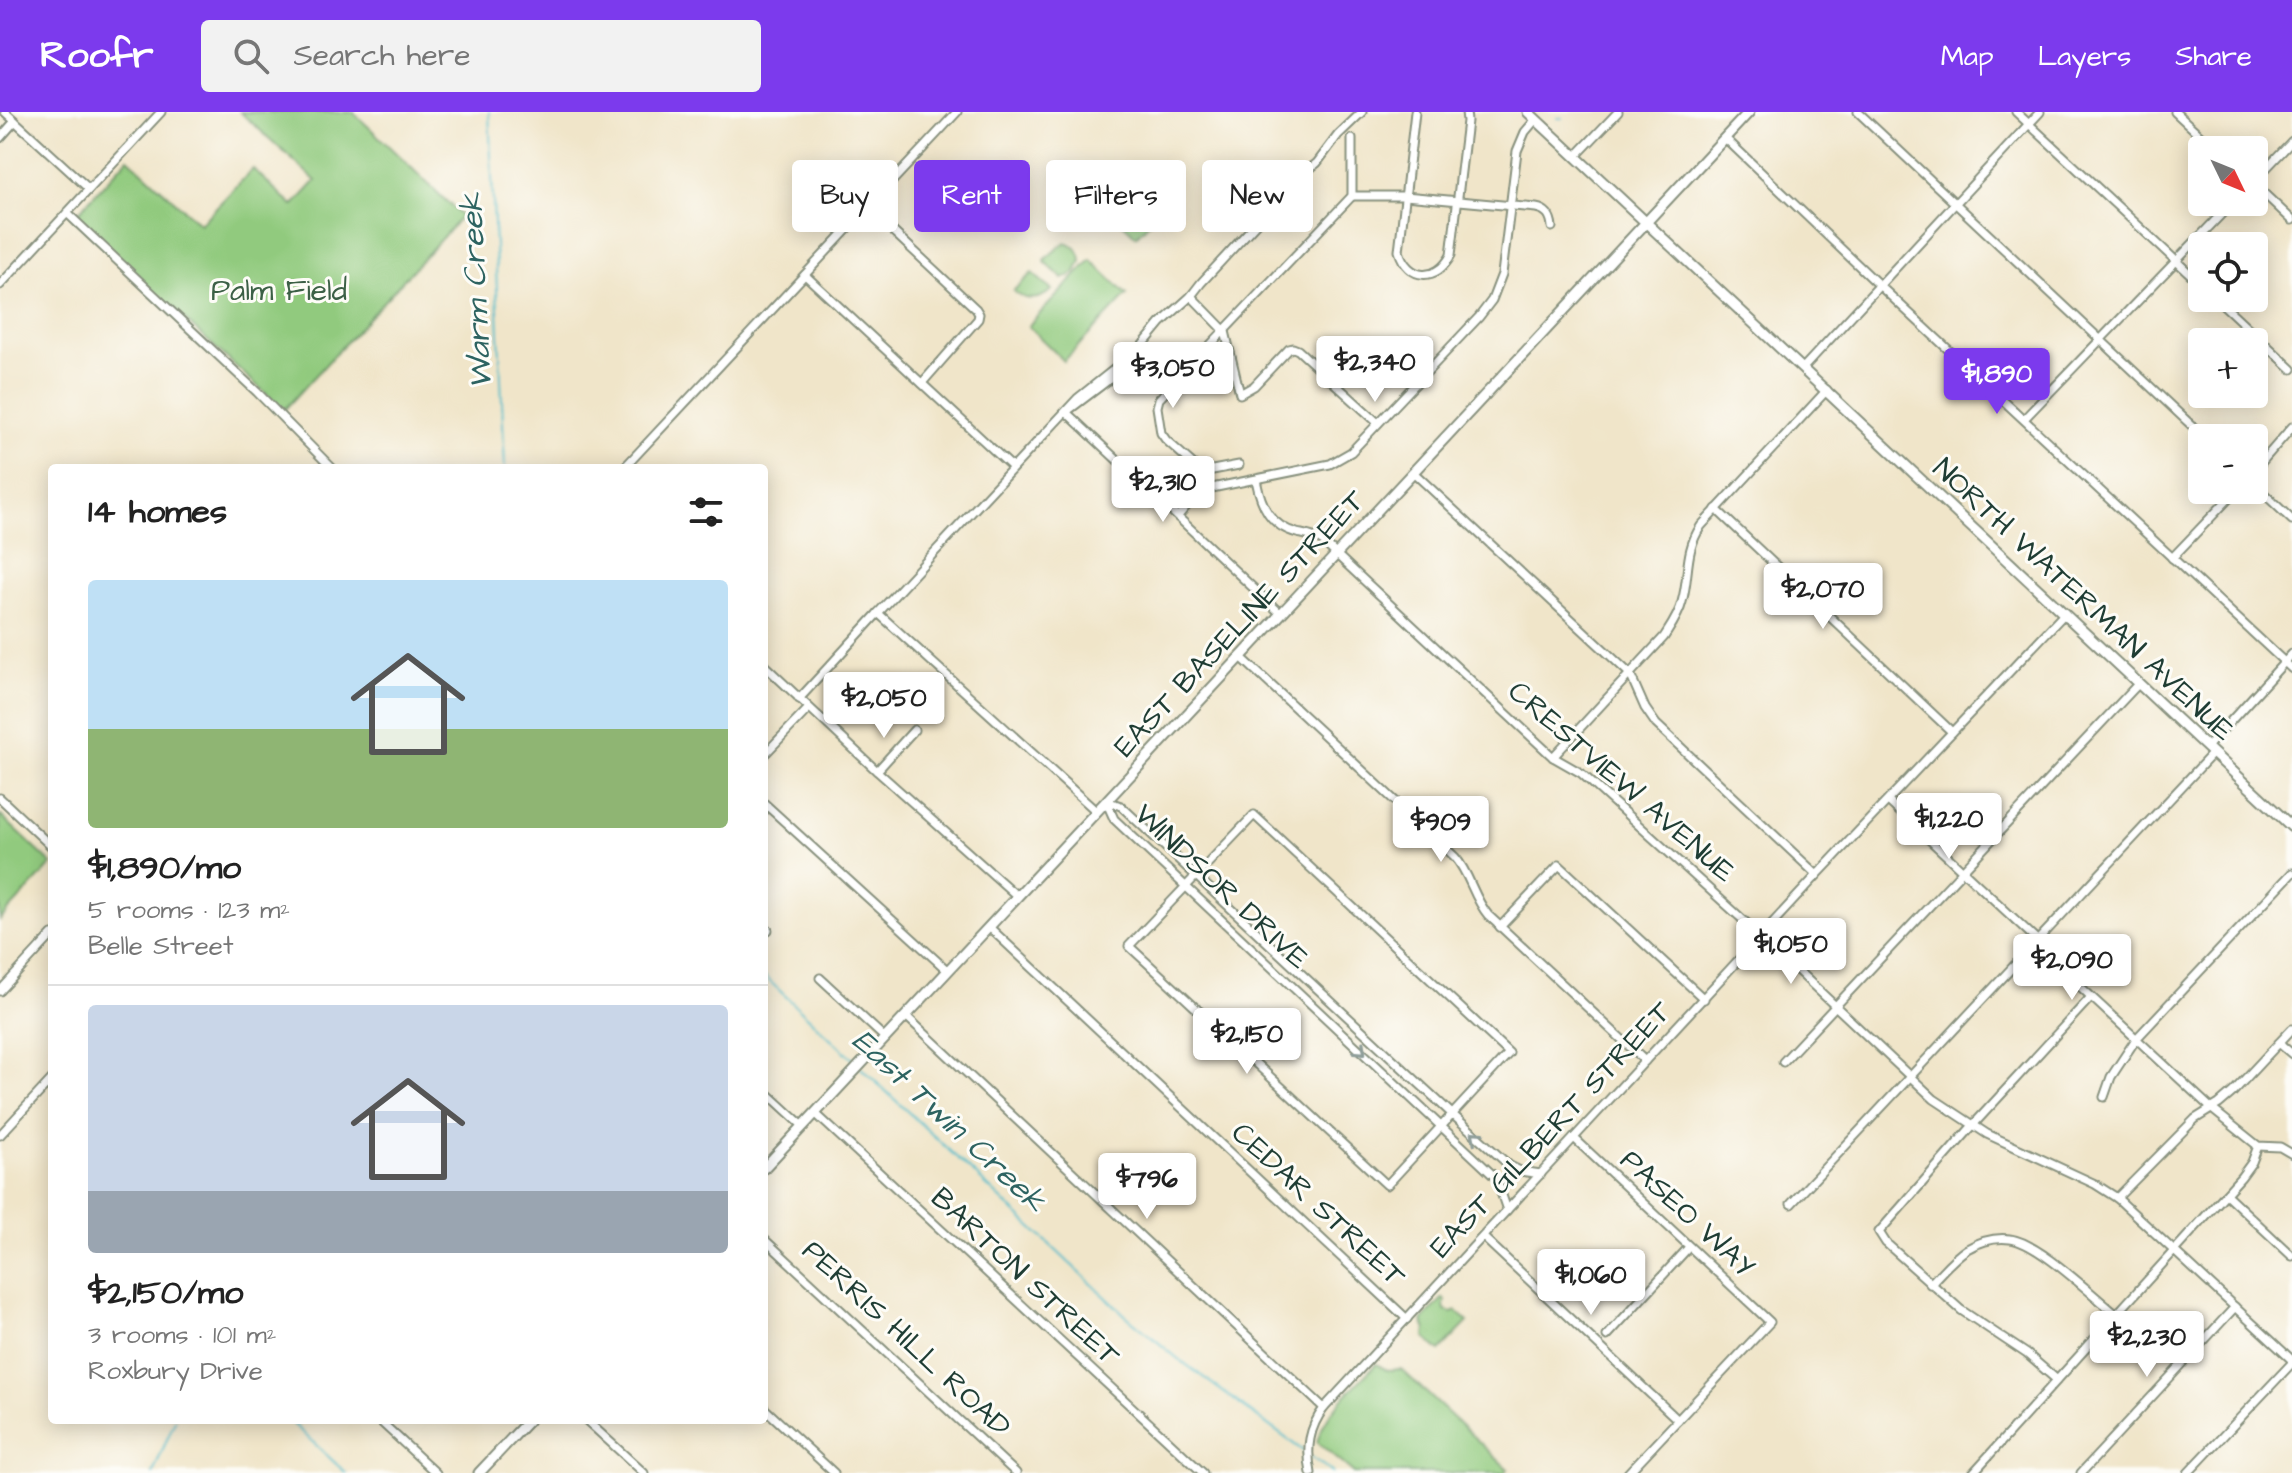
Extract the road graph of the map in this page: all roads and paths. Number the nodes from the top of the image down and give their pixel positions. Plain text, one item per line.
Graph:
1 (5, 112) edge
2 (161, 112) edge
3 (957, 112) edge
4 (1362, 112) edge
5 (1415, 112) edge
6 (1466, 112) edge
7 (1618, 112) edge
8 (1749, 112) edge
9 (1858, 112) edge
10 (2016, 112) edge
11 (2040, 112) edge
12 (2175, 112) edge
13 (1532, 116) edge
14 (15, 121) junction
15 (2029, 124) junction
16 (2201, 136) edge
17 (0, 138) edge
18 (1725, 138) junction
19 (1352, 139) dead end
20 (2292, 141) edge
21 (1576, 156) junction
22 (2268, 168) edge
23 (898, 176) edge
24 (89, 189) junction
25 (1352, 196) junction
26 (1405, 196) junction
27 (2268, 197) edge
28 (1458, 200) junction
29 (1955, 203) junction
30 (1510, 205) junction
31 (67, 213) junction
32 (2219, 216) edge
33 (2292, 220) edge
34 (1646, 222) junction
35 (1551, 223) dead end
36 (845, 232) edge
37 (895, 232) edge
38 (2176, 260) junction
39 (2188, 272) edge
40 (805, 275) junction
41 (0, 285) edge
42 (1879, 285) junction
43 (1191, 296) junction
44 (2231, 312) edge
45 (1225, 331) junction
46 (2100, 339) junction
47 (1803, 368) junction
48 (2292, 369) edge
49 (922, 383) junction
50 (1827, 390) junction
51 (1066, 412) junction
52 (2024, 419) junction
53 (1378, 423) junction
54 (2190, 424) edge
55 (2292, 427) edge
56 (2268, 455) edge
57 (328, 464) edge
58 (628, 464) edge
59 (1239, 465) dead end
60 (1012, 467) junction
61 (1202, 472) junction
62 (1413, 472) junction
63 (1256, 480) junction
64 (1207, 489) junction
65 (2268, 497) edge
66 (2224, 504) edge
67 (1716, 509) junction
68 (1178, 516) junction
69 (2292, 520) edge
70 (1336, 554) junction
71 (2172, 558) junction
72 (878, 613) junction
73 (2065, 613) junction
74 (1281, 614) junction
75 (2292, 654) edge
76 (1241, 657) junction
77 (2285, 662) junction
78 (768, 669) edge
79 (2292, 669) edge
80 (1630, 674) junction
81 (2139, 683) junction
82 (799, 699) junction
83 (809, 708) junction
84 (914, 730) dead end
85 (1952, 732) junction
86 (2210, 750) junction
87 (768, 751) edge
88 (1553, 757) junction
89 (877, 771) junction
90 (0, 798) edge
91 (1106, 801) junction
92 (1888, 801) junction
93 (768, 807) edge
94 (1096, 811) junction
95 (2292, 827) edge
96 (48, 843) edge
97 (1962, 870) junction
98 (2292, 873) edge
99 (1817, 875) junction
100 (1197, 876) junction
101 (1187, 887) junction
102 (1017, 896) junction
103 (989, 927) junction
104 (1500, 927) junction
105 (1762, 937) junction
106 (48, 939) edge
107 (2037, 940) junction
108 (948, 971) junction
109 (820, 978) dead end
110 (0, 991) edge
111 (1321, 992) junction
112 (2090, 998) junction
113 (1704, 999) junction
114 (1311, 1003) junction
115 (1834, 1007) junction
116 (906, 1016) junction
117 (2292, 1029) edge
118 (885, 1038) junction
119 (2136, 1039) junction
120 (2279, 1043) junction
121 (2292, 1054) edge
122 (1645, 1061) junction
123 (1783, 1062) dead end
124 (1910, 1077) junction
125 (48, 1083) edge
126 (768, 1094) edge
127 (2104, 1097) dead end
128 (2212, 1109) junction
129 (815, 1113) junction
130 (1452, 1114) junction
131 (1974, 1124) junction
132 (1441, 1125) junction
133 (803, 1126) junction
134 (0, 1135) edge
135 (1574, 1138) junction
136 (2258, 1146) junction
137 (2292, 1154) edge
138 (768, 1164) edge
139 (1541, 1174) junction
140 (2226, 1194) junction
141 (2117, 1198) junction
142 (1791, 1204) dead end
143 (1507, 1210) junction
144 (1483, 1237) junction
145 (768, 1243) edge
146 (1689, 1247) junction
147 (2174, 1249) junction
148 (2292, 1256) edge
149 (1930, 1284) junction
150 (2235, 1307) junction
151 (2117, 1315) junction
152 (1407, 1319) junction
153 (1607, 1336) dead end
154 (2292, 1361) edge
155 (2057, 1380) junction
156 (1324, 1408) junction
157 (768, 1412) edge
158 (1678, 1420) junction
159 (383, 1424) edge
160 (525, 1424) edge
161 (590, 1424) edge
162 (436, 1473) edge
163 (479, 1473) edge
164 (644, 1473) edge
165 (834, 1473) edge
166 (1016, 1473) edge
167 (1203, 1473) edge
168 (1311, 1473) edge
169 (1628, 1473) edge
170 (1973, 1473) edge
171 (2081, 1473) edge
172 (2188, 1473) edge

1 - 14 street
2 - 24 street
3 - 23 street
4 - 43 street
5 - 26 street
6 - 28 street
7 - 21 street
8 - 18 main road, EAST BASELINE STREET
9 - 29 street
10 - 15 street
11 - 15 street
12 - 16 street
13 - 21 main road, NORTH WATERMAN AVENUE
13 - 30 street
14 - 17 street
14 - 24 street
15 - 29 street
15 - 38 street
18 - 34 main road, EAST BASELINE STREET
18 - 42 street
19 - 25 street
20 - 22 street
21 - 34 main road, NORTH WATERMAN AVENUE
24 - 31 street
25 - 26 street
25 - 45 street
26 - 28 street
26 - 28 street
27 - 33 street
28 - 30 street
29 - 42 street
29 - 46 street
30 - 35 street
30 - 53 street
31 - 41 street
31 - 57 street
32 - 38 street
34 - 47 main road, NORTH WATERMAN AVENUE
34 - 62 main road, EAST BASELINE STREET
36 - 40 street
37 - 49 street
38 - 39 street
38 - 46 street
40 - 49 street
40 - 58 street
42 - 47 street
42 - 52 street
43 - 45 street
43 - 51 street
44 - 48 street
45 - 53 street
45 - 61 street
46 - 52 street
46 - 54 street
47 - 50 main road, NORTH WATERMAN AVENUE
49 - 60 street
50 - 67 street
50 - 73 main road, NORTH WATERMAN AVENUE
51 - 60 street
51 - 68 street
52 - 71 street
53 - 63 street
55 - 56 street
59 - 61 street
60 - 72 street
61 - 64 street
62 - 70 main road, EAST BASELINE STREET
62 - 80 street
63 - 64 street
63 - 70 street, CRESTVIEW AVENUE
64 - 68 street
65 - 69 street
66 - 71 street
67 - 80 street
67 - 85 street
68 - 74 street
70 - 74 main road, EAST BASELINE STREET
70 - 88 street, CRESTVIEW AVENUE
71 - 77 street
72 - 82 street
72 - 94 street
73 - 81 main road, NORTH WATERMAN AVENUE
73 - 85 street, EAST GILBERT STREET
74 - 76 main road, EAST BASELINE STREET
75 - 77 street
76 - 91 main road, EAST BASELINE STREET
76 - 104 street
77 - 79 street
77 - 86 street
78 - 82 street
80 - 88 street
80 - 99 street
81 - 86 main road, NORTH WATERMAN AVENUE
81 - 97 street
82 - 83 street
83 - 87 street
83 - 89 street
84 - 89 street
85 - 92 street, EAST GILBERT STREET
86 - 95 main road, NORTH WATERMAN AVENUE
86 - 107 street
88 - 105 street, CRESTVIEW AVENUE
89 - 102 street
90 - 96 street
91 - 94 main road, EAST BASELINE STREET
91 - 100 street, WINDSOR DRIVE
91 - 101 street, WINDSOR DRIVE
92 - 97 street
92 - 99 street, EAST GILBERT STREET
93 - 108 street
94 - 102 main road, EAST BASELINE STREET
97 - 107 street
97 - 115 street
98 - 119 street
99 - 105 street, EAST GILBERT STREET
100 - 101 street
100 - 111 street, WINDSOR DRIVE
100 - 130 street
101 - 114 street, WINDSOR DRIVE
101 - 132 street
102 - 103 main road, EAST BASELINE STREET
103 - 108 main road, EAST BASELINE STREET
103 - 152 street, CEDAR STREET
104 - 113 street
104 - 122 street
105 - 113 street, EAST GILBERT STREET
105 - 115 street, CRESTVIEW AVENUE
106 - 110 street
107 - 112 street
107 - 124 street
108 - 116 main road, EAST BASELINE STREET
109 - 118 street
111 - 114 street
111 - 130 street, WINDSOR DRIVE
112 - 119 street
112 - 131 street
113 - 122 street, EAST GILBERT STREET
114 -> 132 street, WINDSOR DRIVE
115 - 123 street
115 - 124 street, CRESTVIEW AVENUE
116 - 118 main road, EAST BASELINE STREET
116 - 156 street
117 - 120 street
118 - 129 main road, EAST BASELINE STREET
119 - 127 street
119 - 128 street
120 - 121 street
120 - 128 street
122 - 135 street, EAST GILBERT STREET
124 - 131 street, CRESTVIEW AVENUE
124 - 142 street
125 - 134 street
126 - 133 street
128 - 136 street
128 - 141 street
129 - 133 main road, EAST BASELINE STREET
129 - 167 street, BARTON STREET
130 - 132 street
139 -> 130 street, WINDSOR DRIVE
131 - 141 street, CRESTVIEW AVENUE
131 - 149 street
132 - 143 street, WINDSOR DRIVE
133 - 138 main road, EAST BASELINE STREET
135 - 139 street, EAST GILBERT STREET
135 - 146 street, PASEO WAY
136 - 137 street
136 - 140 street
139 - 143 street, EAST GILBERT STREET
140 - 147 street
140 - 148 street
141 - 147 street, CRESTVIEW AVENUE
143 - 144 street, EAST GILBERT STREET
144 - 152 street, EAST GILBERT STREET
144 - 158 street
145 - 166 street, PERRIS HILL ROAD
146 - 153 street
146 - 158 street, PASEO WAY
147 - 150 street, CRESTVIEW AVENUE
147 - 151 street
149 - 151 street
149 - 155 street
150 - 154 street, CRESTVIEW AVENUE
150 - 171 street
151 - 155 street
152 - 156 street, EAST GILBERT STREET
154 - 172 street
155 - 170 street
156 - 168 street, EAST GILBERT STREET
157 - 165 street
158 - 169 street
159 - 162 street
160 - 163 main road
161 - 164 street

